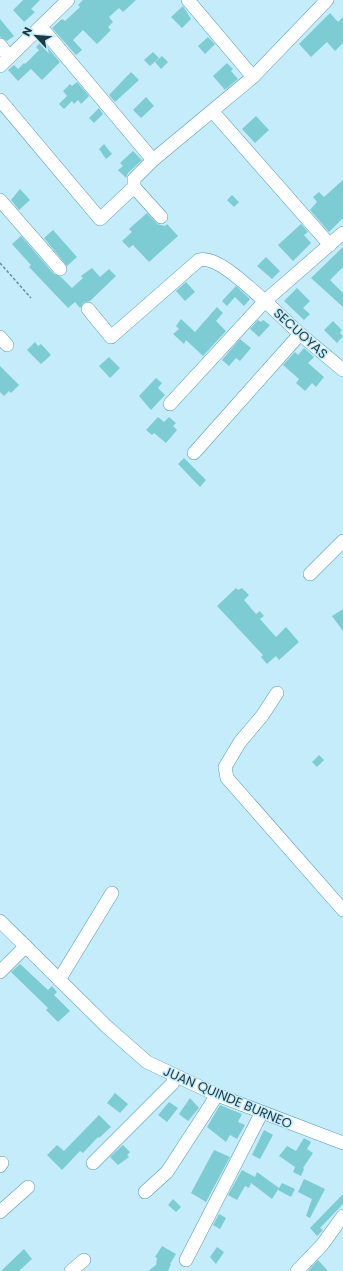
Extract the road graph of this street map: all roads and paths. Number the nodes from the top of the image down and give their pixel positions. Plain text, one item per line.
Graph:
1 (68, 0) edge
2 (188, 0) edge
3 (327, 0) edge
4 (40, 27) junction
5 (0, 45) edge
6 (5, 62) edge
7 (253, 77) junction
8 (0, 100) edge
9 (213, 112) junction
10 (153, 160) junction
11 (134, 187) junction
12 (0, 200) edge
13 (161, 217) dead end
14 (343, 233) edge
15 (330, 245) junction
16 (0, 263) edge
17 (60, 269) dead end
18 (31, 298) dead end
19 (265, 301) junction
20 (88, 309) dead end
21 (300, 334) junction
22 (343, 370) edge
23 (170, 404) dead end
24 (194, 453) dead end
25 (343, 540) edge
26 (310, 574) dead end
27 (277, 693) dead end
28 (112, 893) dead end
29 (343, 910) edge
30 (0, 921) edge
31 (26, 946) junction
32 (0, 972) edge
33 (59, 980) junction
34 (176, 1076) junction
35 (217, 1095) junction
36 (262, 1112) junction
37 (343, 1143) edge
38 (93, 1163) dead end
39 (28, 1187) dead end
40 (145, 1192) dead end
41 (0, 1212) edge
42 (343, 1216) edge
43 (84, 1260) dead end
44 (186, 1260) dead end
45 (71, 1271) edge
46 (297, 1271) edge

1 - 4 street
2 - 7 street
3 - 7 street
4 - 6 street
4 - 10 street
5 - 6 street
7 - 9 street
8 - 11 street
9 - 10 street
9 - 15 street
10 - 11 street
11 - 13 street
12 - 17 street
14 - 15 street, SECUOYAS
15 - 19 street, SECUOYAS
16 - 18 path
19 - 20 street
19 - 21 street, SECUOYAS
19 - 23 street
21 - 22 street, SECUOYAS
21 - 24 street
25 - 26 street
27 - 29 street
28 - 33 street
30 - 31 street, JUAN QUINDE BURNEO
31 - 32 street
31 - 33 street, JUAN QUINDE BURNEO
33 - 34 street, JUAN QUINDE BURNEO
34 - 35 street, JUAN QUINDE BURNEO
34 - 38 street
35 - 36 street, JUAN QUINDE BURNEO
35 - 40 street
36 - 37 street, JUAN QUINDE BURNEO
36 - 44 street
39 - 41 street
42 - 46 street
43 - 45 street

